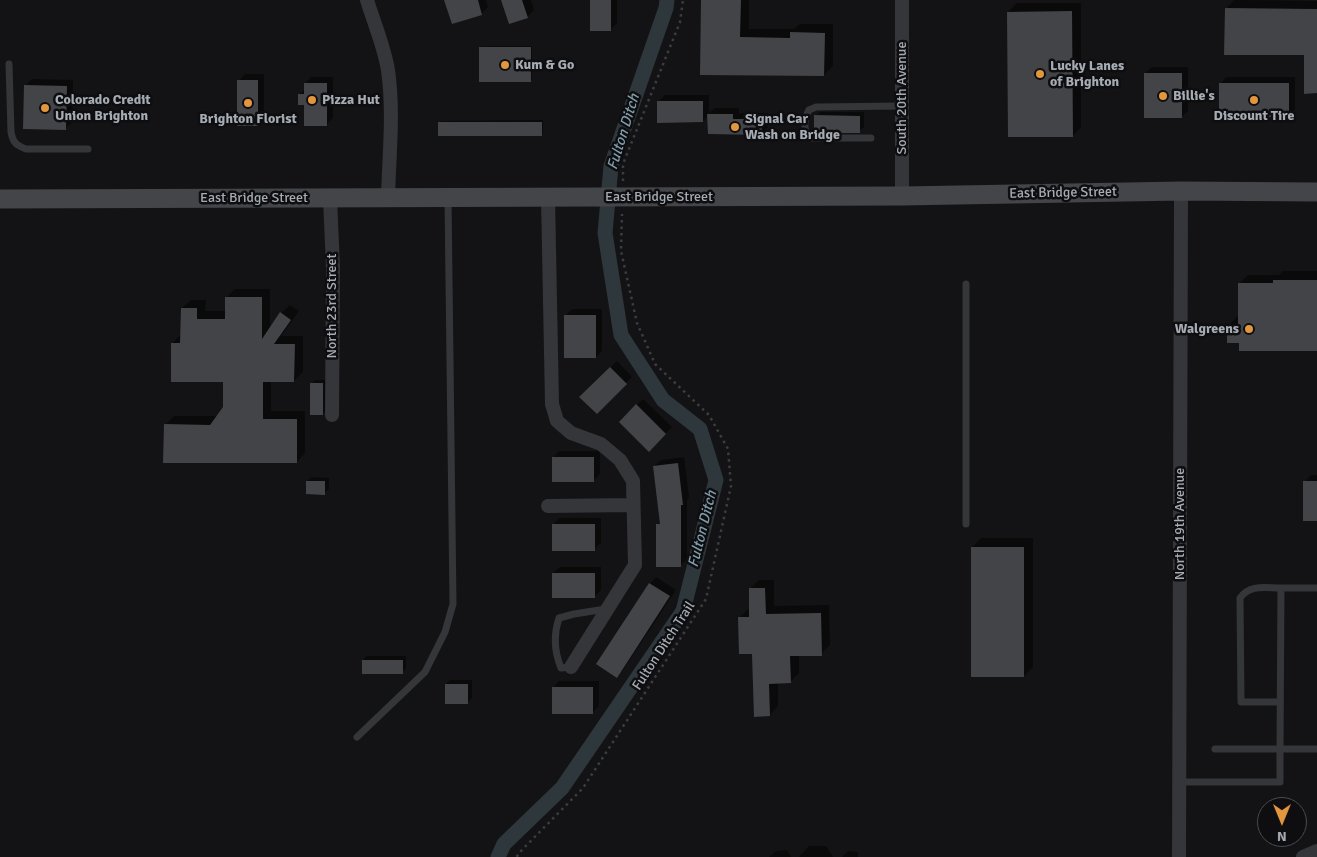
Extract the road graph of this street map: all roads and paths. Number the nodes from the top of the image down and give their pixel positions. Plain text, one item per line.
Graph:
1 (367, 0) edge
2 (683, 0) edge
3 (902, 0) edge
4 (9, 64) dead end
5 (902, 106) junction
6 (871, 138) dead end
7 (88, 149) dead end
8 (1181, 191) junction
9 (1317, 192) edge
10 (902, 196) junction
11 (448, 197) junction
12 (548, 197) junction
13 (620, 197) junction
14 (330, 198) junction
15 (388, 198) junction
16 (0, 199) edge
17 (966, 284) dead end
18 (332, 415) dead end
19 (633, 505) junction
20 (548, 506) dead end
21 (966, 524) dead end
22 (1281, 588) junction
23 (1317, 588) edge
24 (608, 608) junction
25 (571, 668) joint
26 (1280, 702) junction
27 (357, 737) dead end
28 (1280, 748) junction
29 (1215, 749) dead end
30 (1317, 749) edge
31 (1179, 782) junction
32 (1317, 851) edge
33 (517, 857) edge
34 (1179, 857) edge
35 (1303, 857) edge

1 - 15 street
2 - 13 path, Fulton Ditch Trail
3 - 5 street, South 20th Avenue
4 - 7 lane
5 - 6 lane
5 - 10 street, South 20th Avenue
8 - 9 main road, East Bridge Street
8 - 10 main road, East Bridge Street
8 - 31 street, North 19th Avenue
10 - 13 main road, East Bridge Street
11 - 12 main road, East Bridge Street
11 - 15 main road, East Bridge Street
11 - 27 lane
12 - 13 main road, East Bridge Street
12 - 19 street
13 - 33 path, Fulton Ditch Trail
14 - 15 main road, East Bridge Street
14 - 16 main road, East Bridge Street
14 - 18 street, North 23rd Street
17 - 21 lane
19 - 20 street
19 - 24 street
22 - 23 lane
22 - 26 lane
22 - 26 lane
24 - 25 street
24 - 25 lane
26 - 28 lane
28 - 29 lane
28 - 30 lane
28 - 31 lane
31 - 34 street, North 19th Avenue
32 - 35 street

